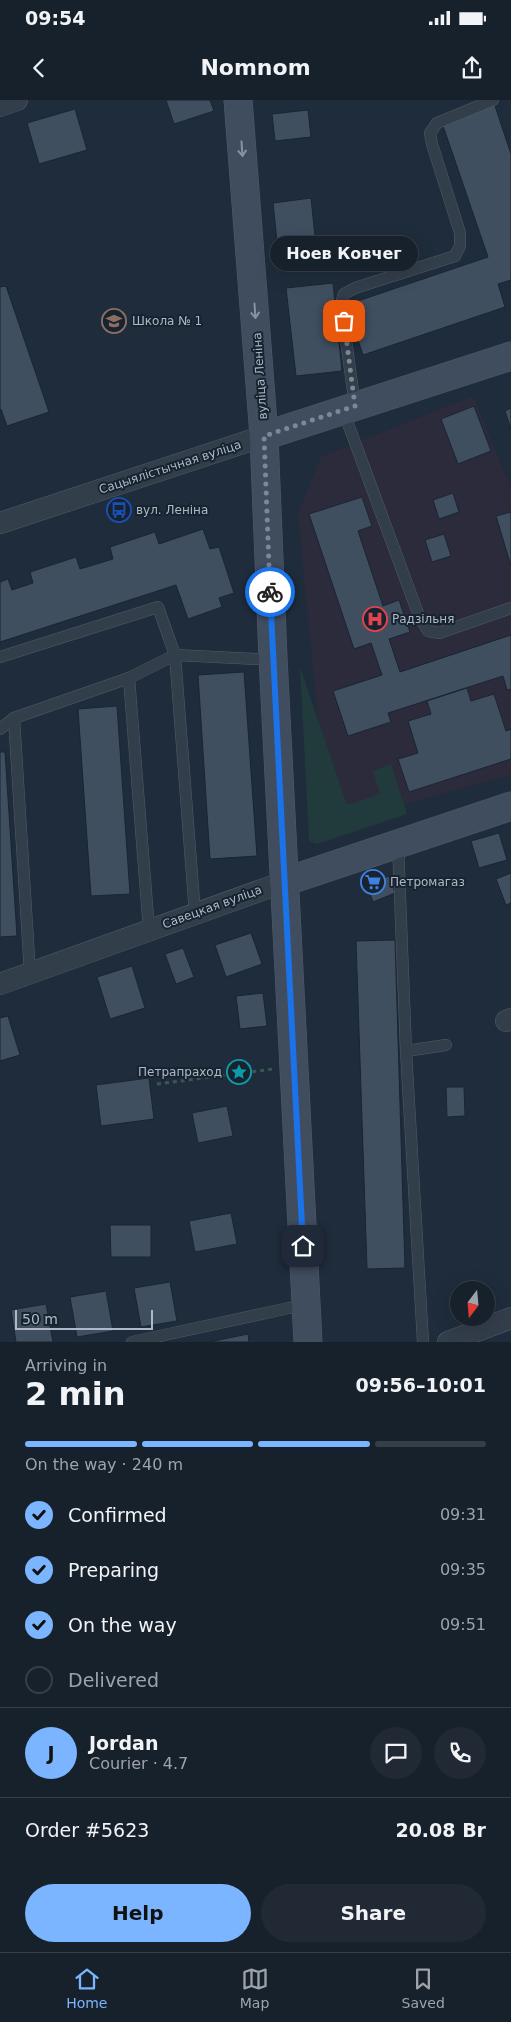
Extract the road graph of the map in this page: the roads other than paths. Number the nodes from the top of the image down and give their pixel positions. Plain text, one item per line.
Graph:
1 (17, 100) edge
2 (238, 100) edge
3 (493, 100) edge
4 (0, 106) edge
5 (511, 356) edge
6 (349, 408) junction
7 (264, 436) junction
8 (0, 523) edge
9 (511, 608) edge
10 (175, 655) junction
11 (0, 657) edge
12 (273, 658) junction
13 (130, 678) junction
14 (14, 718) junction
15 (0, 729) edge
16 (511, 806) edge
17 (398, 844) junction
18 (284, 882) junction
19 (195, 914) junction
20 (149, 930) junction
21 (30, 973) junction
22 (0, 984) edge
23 (446, 1045) dead end
24 (406, 1051) junction
25 (306, 1306) junction
26 (511, 1318) edge
27 (132, 1342) edge
28 (308, 1342) edge
29 (423, 1342) edge
30 (448, 1342) edge

1 - 4 street
2 -> 7 main road, вуліца Леніна
3 - 6 lane
5 - 6 main road, Сацыялістычная вуліца
6 - 7 main road, Сацыялістычная вуліца
6 - 9 lane
7 - 8 street, Сацыялістычная вуліца
7 - 12 main road, вуліца Леніна
10 - 11 lane
10 - 12 lane
10 - 13 lane
10 - 19 lane
12 - 18 main road, вуліца Леніна
13 - 14 lane
13 - 20 lane
14 - 15 lane
14 - 21 lane
16 - 17 main road, Савецкая вуліца
17 - 18 main road, Савецкая вуліца
17 - 24 lane
18 - 19 street, Савецкая вуліца
18 - 25 main road, вуліца Леніна
19 - 20 street, Савецкая вуліца
20 - 21 street, Савецкая вуліца
21 - 22 street, Савецкая вуліца
23 - 24 lane
24 - 29 lane
25 - 27 lane
25 - 28 main road, вуліца Леніна
26 - 30 street

